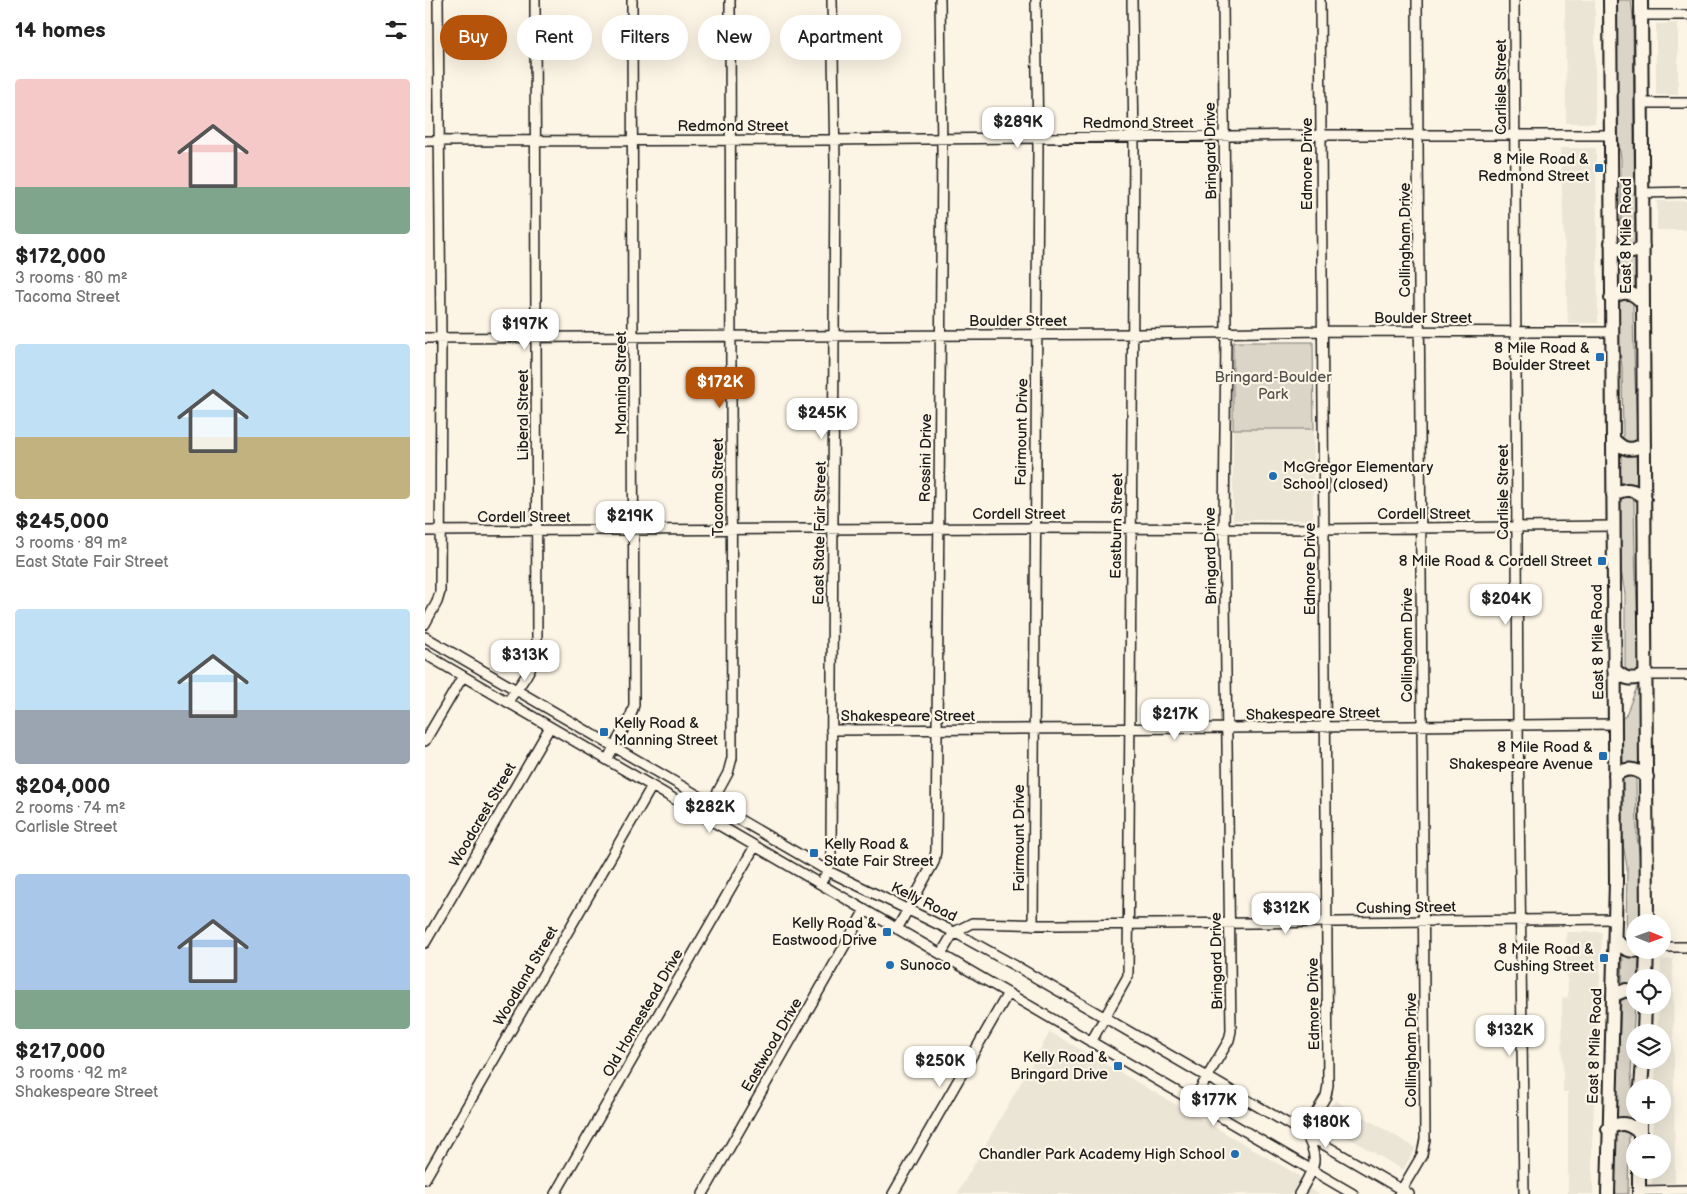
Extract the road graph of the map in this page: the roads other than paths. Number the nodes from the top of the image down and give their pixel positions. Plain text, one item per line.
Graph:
1 (438, 0) edge
2 (535, 0) edge
3 (632, 0) edge
4 (730, 0) edge
5 (832, 0) edge
6 (940, 0) edge
7 (1036, 0) edge
8 (1132, 0) edge
9 (1223, 0) edge
10 (1320, 0) edge
11 (1417, 0) edge
12 (1514, 0) edge
13 (1609, 0) edge
14 (1641, 0) edge
15 (1687, 15) edge
16 (1641, 16) junction
17 (1687, 103) edge
18 (1642, 104) junction
19 (1515, 134) junction
20 (1321, 135) junction
21 (1417, 135) junction
22 (1610, 135) junction
23 (1134, 136) junction
24 (1225, 136) junction
25 (1038, 137) junction
26 (942, 138) junction
27 (731, 139) junction
28 (536, 140) junction
29 (633, 140) junction
30 (834, 140) junction
31 (425, 141) edge
32 (439, 141) junction
33 (1687, 192) edge
34 (1642, 193) junction
35 (1611, 243) junction
36 (1643, 247) junction
37 (1611, 298) junction
38 (1643, 303) junction
39 (1322, 331) junction
40 (1516, 331) junction
41 (1419, 332) junction
42 (1611, 332) junction
43 (1133, 334) junction
44 (1226, 334) junction
45 (941, 335) junction
46 (1037, 335) junction
47 (731, 336) junction
48 (835, 336) junction
49 (634, 337) junction
50 (425, 338) edge
51 (441, 338) junction
52 (537, 338) junction
53 (1613, 439) junction
54 (1644, 444) junction
55 (1613, 495) junction
56 (1645, 498) junction
57 (1613, 526) junction
58 (939, 528) junction
59 (1035, 528) junction
60 (1223, 528) junction
61 (1420, 528) junction
62 (1517, 528) junction
63 (1131, 529) junction
64 (1323, 529) junction
65 (441, 530) junction
66 (833, 530) junction
67 (425, 531) edge
68 (537, 531) junction
69 (635, 531) junction
70 (731, 531) junction
71 (425, 624) edge
72 (425, 637) edge
73 (425, 654) edge
74 (1614, 670) junction
75 (1646, 675) junction
76 (1687, 675) edge
77 (463, 676) junction
78 (516, 691) junction
79 (507, 702) junction
80 (1518, 724) junction
81 (1615, 724) junction
82 (1421, 726) junction
83 (550, 727) junction
84 (1325, 727) junction
85 (1227, 728) junction
86 (1130, 729) junction
87 (831, 730) junction
88 (1033, 730) junction
89 (938, 731) junction
90 (425, 740) edge
91 (614, 747) junction
92 (607, 760) junction
93 (1615, 775) junction
94 (1647, 777) junction
95 (652, 786) junction
96 (711, 804) junction
97 (704, 816) junction
98 (755, 846) junction
99 (828, 871) junction
100 (821, 884) junction
101 (865, 910) junction
102 (909, 910) junction
103 (1647, 914) edge
104 (1616, 919) junction
105 (1521, 920) junction
106 (1424, 921) junction
107 (1327, 922) junction
108 (1230, 924) junction
109 (1033, 925) junction
110 (1129, 925) junction
111 (897, 928) junction
112 (954, 932) junction
113 (1615, 940) junction
114 (425, 943) edge
115 (1671, 947) edge
116 (1687, 947) edge
117 (1626, 950) edge
118 (941, 954) junction
119 (1626, 990) edge
120 (1008, 993) junction
121 (1614, 995) junction
122 (1106, 1018) junction
123 (1091, 1042) junction
124 (1208, 1077) junction
125 (1193, 1101) junction
126 (1608, 1129) junction
127 (1305, 1132) junction
128 (1637, 1134) edge
129 (1312, 1170) junction
130 (1639, 1179) edge
131 (425, 1180) edge
132 (1687, 1190) edge
133 (1404, 1192) edge
134 (1639, 1193) edge
135 (555, 1194) edge
136 (703, 1194) edge
137 (893, 1194) edge
138 (1299, 1194) edge
139 (1353, 1194) edge
140 (1524, 1194) edge
141 (1608, 1194) edge

1 - 32 street
2 - 28 street, Liberal Street
3 - 29 street, Manning Street
4 - 27 street, Tacoma Street
5 - 30 street, East State Fair Street
6 - 26 street, Rossini Drive
7 - 25 street, Fairmount Drive
8 - 23 street, Eastburn Street
9 - 24 street, Bringard Drive
10 - 20 street, Edmore Drive
11 - 21 street, Collingham Drive
12 - 19 street, Carlisle Street
13 - 22 highway, East 8 Mile Road
14 - 16 highway, East 8 Mile Road
15 - 16 street
16 - 18 highway, East 8 Mile Road
17 - 18 street
18 - 34 highway, East 8 Mile Road
19 - 21 street, Redmond Street
19 - 22 street, Redmond Street
19 - 40 street, Carlisle Street
20 - 21 street, Redmond Street
20 - 24 street, Redmond Street
20 - 39 street, Edmore Drive
21 - 41 street, Collingham Drive
22 - 35 highway, East 8 Mile Road
23 - 24 street, Redmond Street
23 - 25 street, Redmond Street
23 - 43 street, Eastburn Street
24 - 44 street, Bringard Drive
25 - 26 street, Redmond Street
25 - 46 street, Fairmount Drive
26 - 30 street, Redmond Street
26 - 45 street, Rossini Drive
27 - 29 street, Redmond Street
27 - 30 street, Redmond Street
27 - 47 street, Tacoma Street
28 - 29 street, Redmond Street
28 - 32 street, Redmond Street
28 - 52 street, Liberal Street
29 - 49 street, Manning Street
30 - 48 street, East State Fair Street
31 - 32 street, Redmond Street
32 - 51 street
33 - 34 street
34 - 36 highway, East 8 Mile Road
35 - 36 highway
35 - 37 highway, East 8 Mile Road
36 - 38 highway, East 8 Mile Road
37 - 38 highway
37 - 42 highway, East 8 Mile Road
38 - 54 highway, East 8 Mile Road
39 - 41 street, Boulder Street
39 - 44 street, Boulder Street
39 - 64 street, Edmore Drive
40 - 41 street, Boulder Street
40 - 42 street, Boulder Street
40 - 62 street, Carlisle Street
41 - 61 street, Collingham Drive
42 - 53 highway, East 8 Mile Road
43 - 44 street, Boulder Street
43 - 46 street, Boulder Street
43 - 63 street, Eastburn Street
44 - 60 street, Bringard Drive
45 - 46 street, Boulder Street
45 - 48 street, Boulder Street
45 - 58 street, Rossini Drive
46 - 59 street, Fairmount Drive
47 - 48 street, Boulder Street
47 - 49 street, Boulder Street
47 - 70 street, Tacoma Street
48 - 66 street, East State Fair Street
49 - 52 street, Boulder Street
49 - 69 street, Manning Street
50 - 51 street, Boulder Street
51 - 52 street, Boulder Street
51 - 65 street
52 - 68 street, Liberal Street
53 - 54 highway
53 - 55 highway, East 8 Mile Road
54 - 56 highway, East 8 Mile Road
55 - 56 highway
55 - 57 highway, East 8 Mile Road
56 - 75 highway, East 8 Mile Road
57 - 62 street, Cordell Street
57 - 74 highway, East 8 Mile Road
58 - 59 street, Cordell Street
58 - 66 street, Cordell Street
58 - 89 street, Rossini Drive
59 - 63 street, Cordell Street
59 - 88 street, Fairmount Drive
60 - 63 street, Cordell Street
60 - 64 street, Cordell Street
60 - 85 street, Bringard Drive
61 - 62 street, Cordell Street
61 - 64 street, Cordell Street
61 - 82 street, Collingham Drive
62 - 80 street, Carlisle Street
63 - 86 street, Eastburn Street
64 - 84 street, Edmore Drive
65 - 67 street, Cordell Street
65 - 68 street, Cordell Street
65 - 71 street
66 - 70 street, Cordell Street
66 - 87 street, East State Fair Street
68 - 69 street, Cordell Street
68 - 78 street, Liberal Street
69 - 70 street, Cordell Street
69 - 91 street, Manning Street
70 - 96 street, Tacoma Street
72 - 78 street, Kelly Road
73 - 77 street
74 - 75 highway
74 - 81 highway, East 8 Mile Road
75 - 76 street
75 - 94 highway, East 8 Mile Road
77 - 79 street
77 - 90 street
78 - 79 street, Liberal Street
78 - 91 street, Kelly Road
79 - 83 street
80 - 81 street, Shakespeare Street
80 - 82 street, Shakespeare Street
80 - 105 street, Carlisle Street
81 - 93 highway, East 8 Mile Road
82 - 84 street, Shakespeare Street
82 - 106 street, Collingham Drive
83 - 92 street
83 - 114 street, Woodcrest Street
84 - 85 street, Shakespeare Street
84 - 107 street, Edmore Drive
85 - 86 street, Shakespeare Street
85 - 108 street, Bringard Drive
86 - 88 street, Shakespeare Street
86 - 110 street, Eastburn Street
87 - 89 street, Shakespeare Street
87 - 99 street, East State Fair Street
88 - 89 street, Shakespeare Street
88 - 109 street, Fairmount Drive
89 - 102 street, Rossini Drive
91 - 92 street, Manning Street
91 - 96 street, Kelly Road
92 - 95 street
93 - 94 highway
93 - 104 highway, East 8 Mile Road
94 - 103 highway, East 8 Mile Road
95 - 97 street
95 - 131 street, Woodland Street
96 - 97 street, Tacoma Street
96 - 99 street, Kelly Road
97 - 98 street
98 - 100 street
98 - 135 street, Old Homestead Drive
99 - 100 street, East State Fair Street
99 - 102 street, Kelly Road
100 - 101 street
101 - 111 street
101 - 136 street, Eastwood Drive
102 - 111 street, Rossini Drive
102 - 112 street, Kelly Road
104 - 105 street, Cushing Street
104 - 113 highway, East 8 Mile Road
105 - 106 street, Cushing Street
105 - 140 street, Carlisle Street
106 - 107 street, Cushing Street
106 - 133 street, Collingham Drive
107 - 108 street, Cushing Street
107 - 127 street, Edmore Drive
108 - 110 street, Cushing Street
108 - 124 street, Bringard Drive
109 - 110 street, Cushing Street
109 - 112 street, Cushing Street
110 - 122 street, Eastburn Street
111 - 118 street
112 - 118 street
112 - 122 street, Kelly Road
113 - 117 highway
113 - 121 highway, East 8 Mile Road
115 - 116 street
118 - 120 street
119 - 121 highway
120 - 123 street
120 - 137 street
121 - 126 highway, East 8 Mile Road
122 - 123 street, Eastburn Street
122 - 124 street, Kelly Road
123 - 125 street
124 - 125 street, Bringard Drive
124 - 127 street, Kelly Road
125 - 129 street
126 - 128 highway
126 - 141 highway, East 8 Mile Road
127 - 129 street
127 - 133 street, Kelly Road
129 - 138 street
129 - 139 street
130 - 134 highway
132 - 134 street

